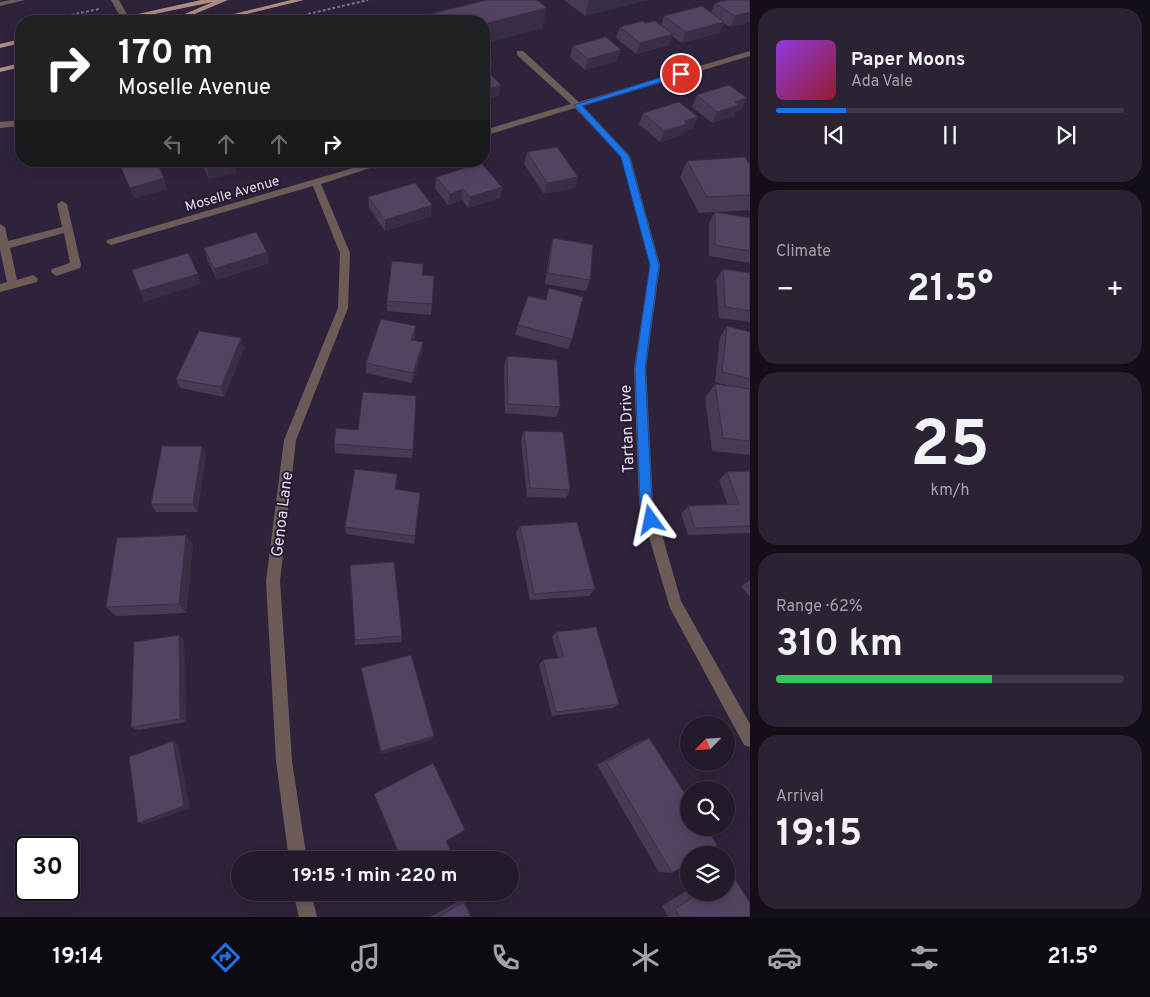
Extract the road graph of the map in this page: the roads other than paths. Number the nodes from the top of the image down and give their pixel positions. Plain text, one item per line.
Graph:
1 (21, 0) edge
2 (212, 0) edge
3 (224, 0) edge
4 (300, 0) edge
5 (116, 2) edge
6 (0, 4) edge
7 (122, 15) edge
8 (146, 15) edge
9 (187, 15) edge
10 (235, 15) edge
11 (15, 42) edge
12 (0, 46) edge
13 (520, 53) dead end
14 (750, 53) edge
15 (15, 66) edge
16 (0, 70) edge
17 (577, 105) junction
18 (15, 124) edge
19 (0, 125) edge
20 (490, 131) edge
21 (367, 167) edge
22 (316, 182) junction
23 (62, 204) dead end
24 (0, 227) edge
25 (68, 229) junction
26 (111, 242) dead end
27 (4, 246) junction
28 (56, 272) dead end
29 (33, 279) dead end
30 (12, 285) junction
31 (0, 288) edge
32 (750, 740) edge
33 (297, 851) edge
34 (304, 901) edge
35 (308, 917) edge

1 - 6 street
2 - 8 main road
3 - 9 main road
4 - 10 main road
5 - 7 street
11 - 12 main road
13 - 17 street, Tartan Drive
14 - 17 street
15 - 16 main road
17 - 20 street
17 - 32 street, Tartan Drive
18 - 19 street
21 - 22 street, Moselle Avenue
22 - 26 street, Moselle Avenue
22 - 33 street, Genoa Lane
23 - 25 street
24 - 27 street
25 - 27 street
25 - 28 street
27 - 30 street
29 - 30 street
30 - 31 street
34 - 35 street

